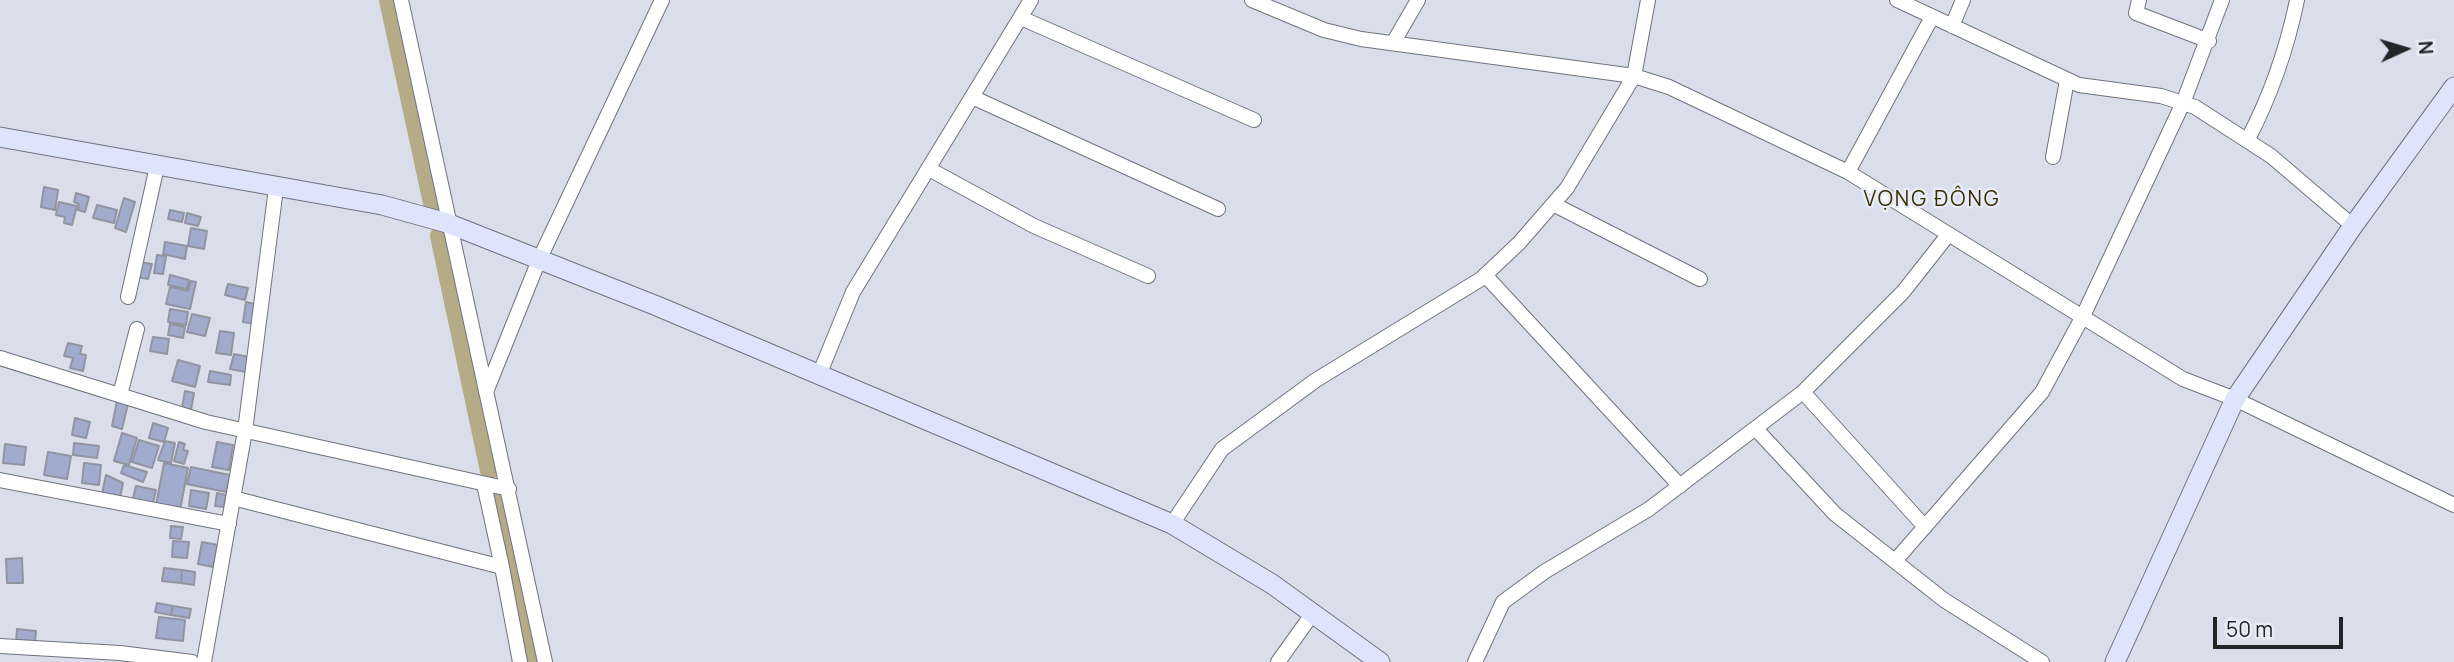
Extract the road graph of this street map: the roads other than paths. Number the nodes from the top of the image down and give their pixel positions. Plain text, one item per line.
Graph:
1 (401, 0) edge
2 (662, 0) edge
3 (1031, 0) edge
4 (1252, 0) edge
5 (1418, 0) edge
6 (1648, 0) edge
7 (1897, 0) edge
8 (1963, 0) edge
9 (2139, 0) edge
10 (2222, 0) edge
11 (2297, 0) edge
12 (1932, 16) junction
13 (1021, 18) junction
14 (1952, 26) junction
15 (2209, 41) junction
16 (1393, 43) junction
17 (1634, 76) junction
18 (2067, 80) junction
19 (2454, 87) edge
20 (972, 97) junction
21 (2183, 103) junction
22 (1254, 120) dead end
23 (0, 137) edge
24 (2247, 141) junction
25 (2053, 157) dead end
26 (157, 166) junction
27 (929, 169) junction
28 (1848, 172) junction
29 (276, 188) junction
30 (1553, 204) junction
31 (1218, 209) dead end
32 (447, 223) junction
33 (2353, 226) junction
34 (1948, 235) junction
35 (539, 260) junction
36 (1485, 275) junction
37 (1148, 276) dead end
38 (1700, 279) dead end
39 (128, 297) dead end
40 (2083, 316) junction
41 (136, 329) dead end
42 (0, 358) edge
43 (819, 375) junction
44 (486, 392) junction
45 (1803, 392) junction
46 (120, 395) junction
47 (2235, 399) junction
48 (1756, 429) junction
49 (245, 431) junction
50 (0, 480) edge
51 (484, 484) junction
52 (1680, 486) junction
53 (509, 489) junction
54 (233, 498) junction
55 (2454, 505) edge
56 (229, 524) junction
57 (1172, 524) junction
58 (1925, 527) junction
59 (1895, 561) junction
60 (502, 567) junction
61 (1312, 613) junction
62 (0, 646) edge
63 (192, 662) edge
64 (204, 662) edge
65 (520, 662) edge
66 (545, 662) edge
67 (1278, 662) edge
68 (1380, 662) edge
69 (1475, 662) edge
70 (2042, 662) edge
71 (2115, 662) edge

1 - 32 street
2 - 35 street
3 - 13 street
4 - 16 street
5 - 16 street
6 - 17 street
7 - 12 street
8 - 14 street
9 - 15 street
10 - 15 street
11 - 24 street
12 - 14 street
12 - 28 street
13 - 20 street
13 - 22 street
14 - 18 street
15 - 21 street
16 - 17 street
17 - 28 street
17 - 30 street
18 - 21 street
18 - 25 street
19 - 33 street
20 - 27 street
20 - 31 street
21 - 24 street
21 - 40 street
23 - 26 street
24 - 33 street
26 - 29 street
26 - 39 street
27 - 37 street
27 - 43 street
28 - 34 street
29 - 32 street
29 - 49 street
30 - 36 street
30 - 38 street
32 - 35 street
32 - 44 street
33 - 47 street
34 - 40 street
34 - 45 street
35 - 43 street
35 - 44 street
36 - 52 street
36 - 57 street
40 - 47 street
40 - 58 street
41 - 46 street
42 - 46 street
43 - 57 street
44 - 53 street
45 - 48 street
45 - 58 street
46 - 49 street
47 - 55 street
47 - 71 street
48 - 52 street
48 - 59 street
49 - 51 street
49 - 54 street
50 - 56 street
51 - 53 street
51 - 60 street
52 - 69 street
53 - 66 street
54 - 56 street
54 - 60 street
56 - 64 street
57 - 61 street
58 - 59 street
59 - 70 street
60 - 65 street
61 - 67 street
61 - 68 street
62 - 63 street

